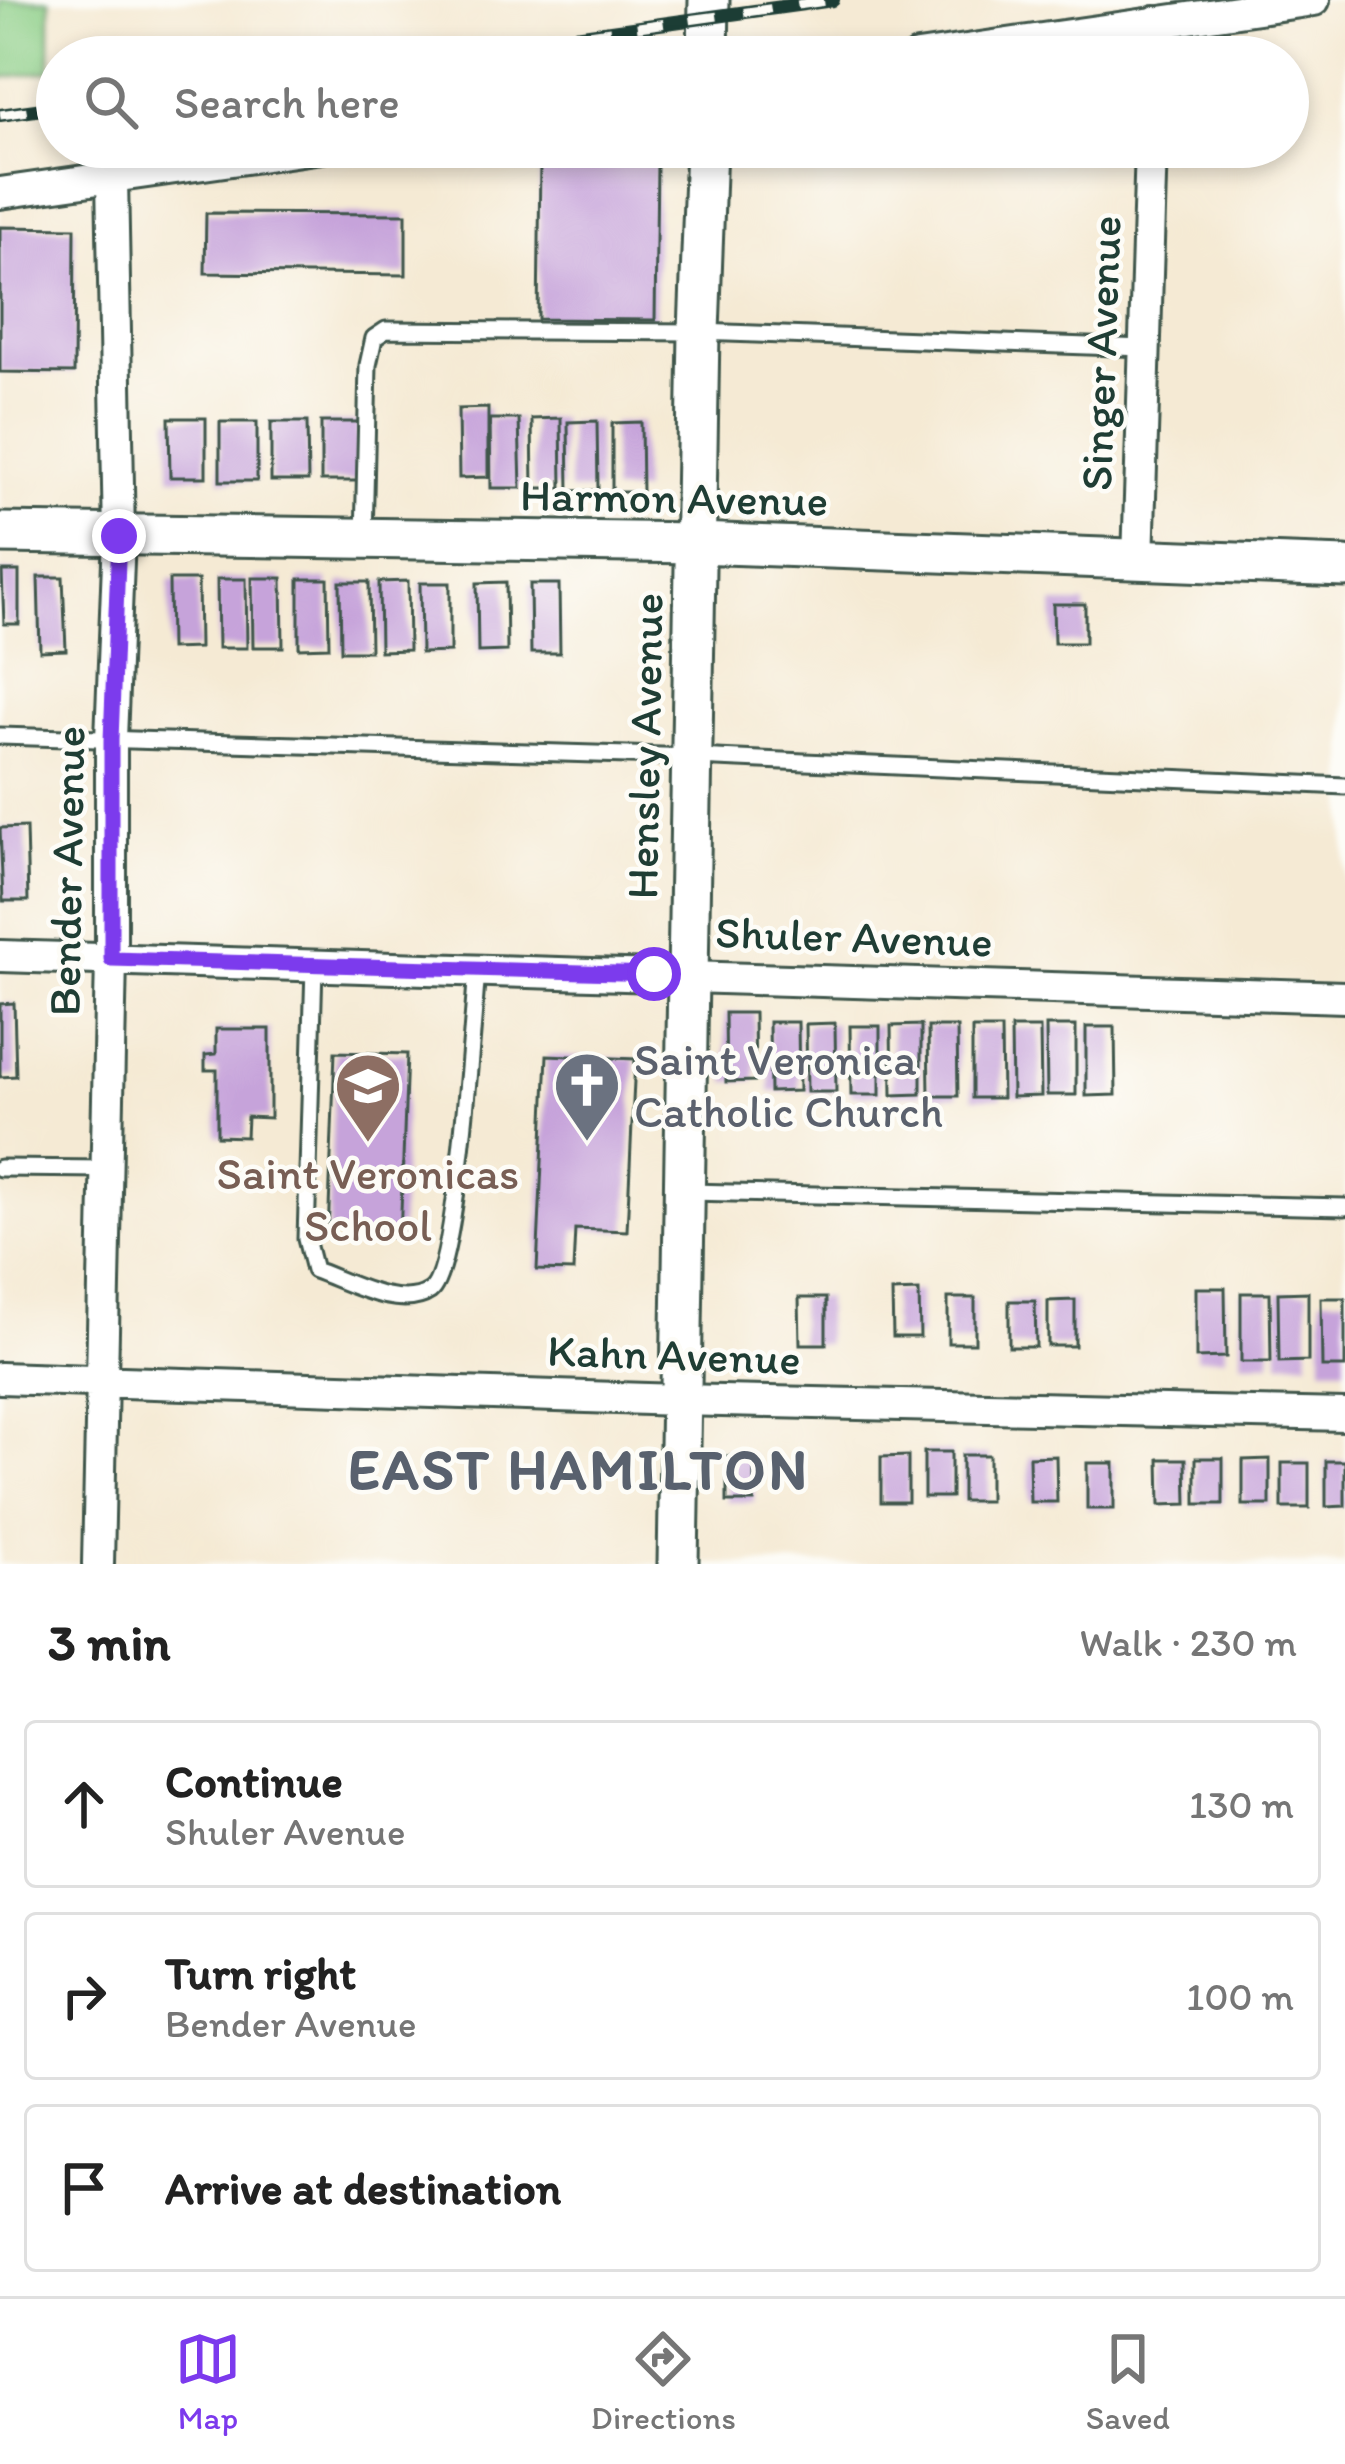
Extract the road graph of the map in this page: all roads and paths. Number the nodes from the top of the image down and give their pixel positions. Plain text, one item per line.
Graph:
1 (709, 0) edge
2 (1314, 0) edge
3 (1155, 22) junction
4 (708, 36) edge
5 (1060, 36) edge
6 (1155, 36) edge
7 (184, 168) edge
8 (705, 168) edge
9 (1150, 168) edge
10 (112, 179) junction
11 (0, 193) edge
12 (699, 332) junction
13 (1144, 348) junction
14 (0, 532) edge
15 (119, 536) junction
16 (364, 539) junction
17 (696, 543) junction
18 (1138, 561) junction
19 (1345, 567) edge
20 (0, 736) edge
21 (111, 740) junction
22 (695, 758) junction
23 (1345, 786) edge
24 (0, 956) edge
25 (111, 959) junction
26 (314, 967) junction
27 (478, 969) junction
28 (687, 975) junction
29 (1345, 997) edge
30 (0, 1168) edge
31 (107, 1169) junction
32 (683, 1192) junction
33 (1345, 1207) edge
34 (0, 1378) edge
35 (100, 1381) junction
36 (678, 1400) junction
37 (1345, 1415) edge
38 (98, 1564) edge
39 (678, 1564) edge

1 - 4 street
2 - 3 street
3 - 5 street
3 - 6 street
7 - 10 street
8 - 12 street, Hensley Avenue
9 - 13 street, Singer Avenue
10 - 11 street
10 - 15 street, Bender Avenue
12 - 13 lane
12 - 16 lane
12 - 17 street, Hensley Avenue
13 - 18 street, Singer Avenue
14 - 15 street, Harmon Avenue
15 - 16 street, Harmon Avenue
15 - 21 street, Bender Avenue
16 - 17 street, Harmon Avenue
17 - 18 street, Harmon Avenue
17 - 22 street, Hensley Avenue
18 - 19 street, Harmon Avenue
20 - 21 lane
21 - 22 lane
21 - 25 street, Bender Avenue
22 - 23 lane
22 - 28 street, Hensley Avenue
24 - 25 street, Shuler Avenue
25 - 26 street, Shuler Avenue
25 - 31 street, Bender Avenue
26 - 27 street, Shuler Avenue
26 - 27 lane
27 - 28 street, Shuler Avenue
28 - 29 street, Shuler Avenue
28 - 32 street, Hensley Avenue
30 - 31 lane
31 - 35 street, Bender Avenue
32 - 33 lane
32 - 36 street, Hensley Avenue
34 - 35 street, Kahn Avenue
35 - 36 street, Kahn Avenue
35 - 38 street, Bender Avenue
36 - 37 street, Kahn Avenue
36 - 39 street, Hensley Avenue

